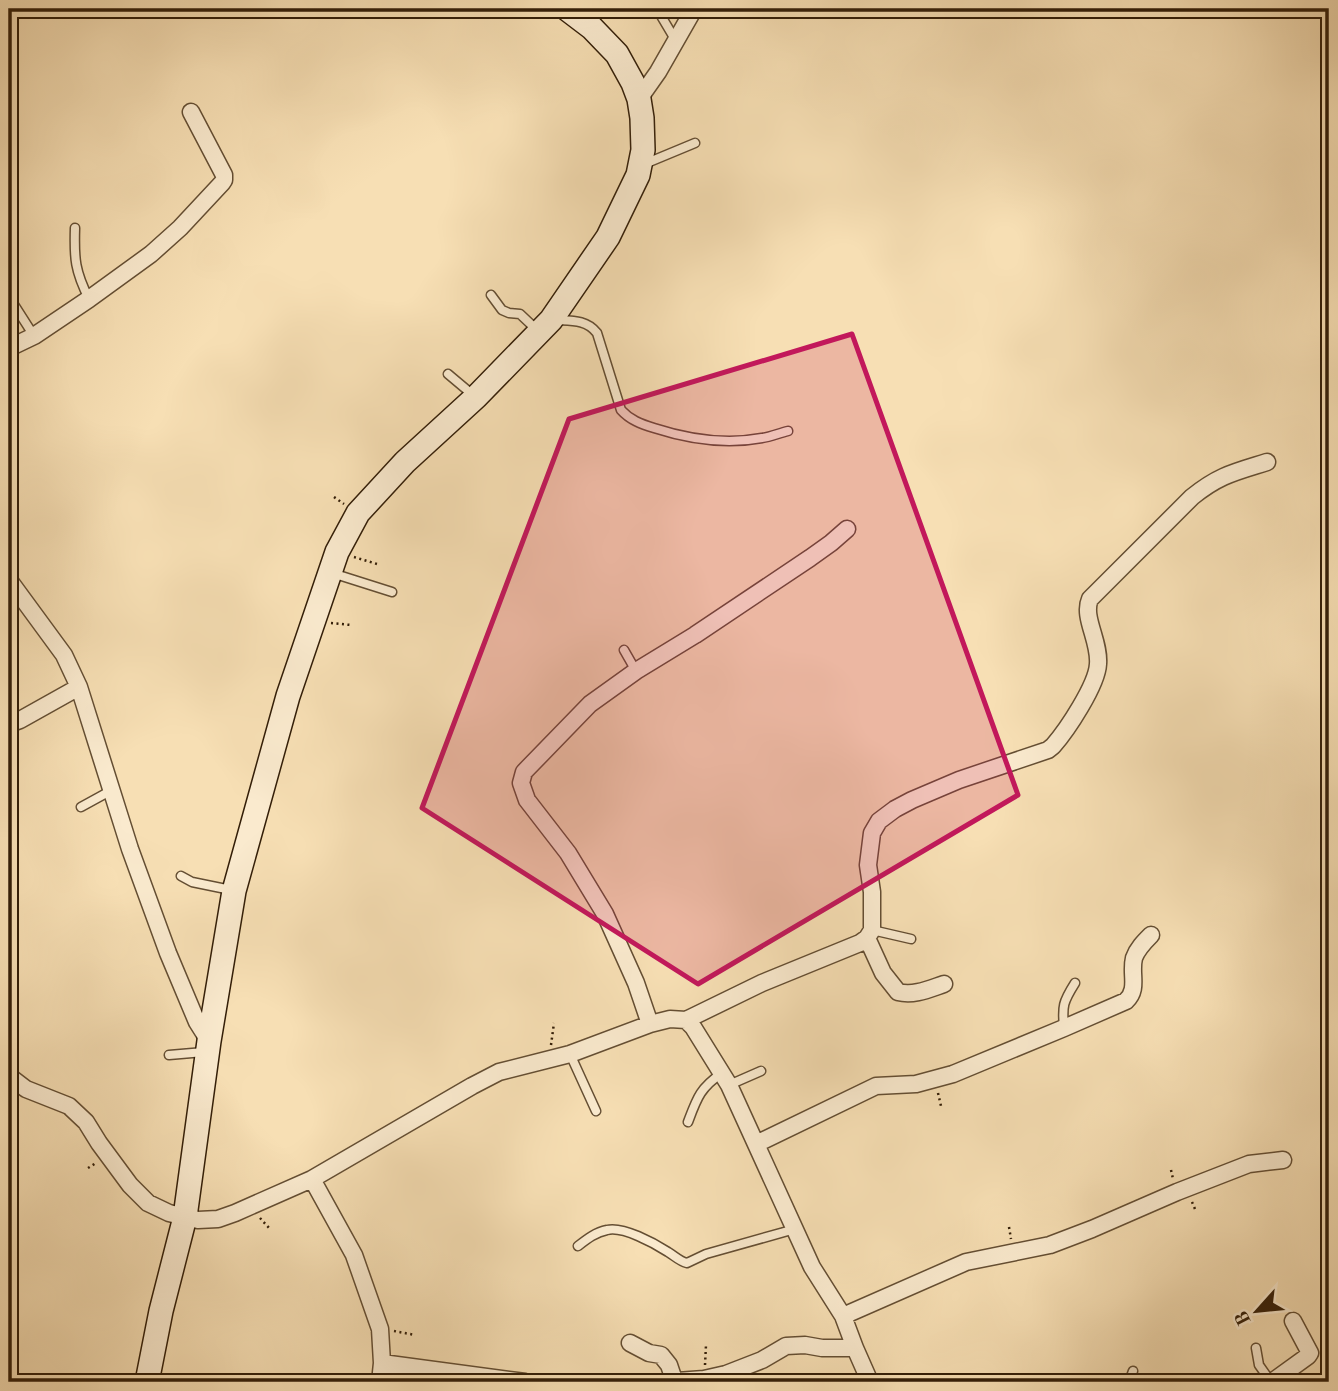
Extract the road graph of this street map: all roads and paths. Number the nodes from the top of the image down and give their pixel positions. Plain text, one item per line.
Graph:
1 (567, 9) edge
2 (657, 9) edge
3 (694, 9) edge
4 (676, 41) junction
5 (639, 99) junction
6 (191, 111) dead end
7 (695, 143) dead end
8 (640, 166) junction
9 (75, 228) dead end
10 (491, 295) dead end
11 (89, 299) junction
12 (11, 300) dead end
13 (545, 326) junction
14 (34, 336) junction
15 (9, 348) edge
16 (448, 374) dead end
17 (476, 397) junction
18 (788, 431) dead end
19 (1267, 462) dead end
20 (847, 529) dead end
21 (333, 562) junction
22 (377, 564) dead end
23 (9, 580) edge
24 (392, 592) dead end
25 (624, 650) dead end
26 (636, 671) junction
27 (79, 687) junction
28 (9, 724) edge
29 (112, 790) junction
30 (81, 807) dead end
31 (181, 876) dead end
32 (234, 891) junction
33 (869, 934) junction
34 (1151, 935) dead end
35 (911, 939) dead end
36 (1075, 983) dead end
37 (944, 984) dead end
38 (686, 1020) junction
39 (554, 1023) dead end
40 (650, 1024) junction
41 (1064, 1028) junction
42 (208, 1046) junction
43 (570, 1054) junction
44 (169, 1055) dead end
45 (550, 1059) junction
46 (761, 1071) dead end
47 (9, 1076) edge
48 (725, 1079) junction
49 (596, 1111) dead end
50 (688, 1122) dead end
51 (756, 1144) junction
52 (1283, 1160) dead end
53 (312, 1179) junction
54 (185, 1217) junction
55 (795, 1229) junction
56 (579, 1246) dead end
57 (843, 1316) junction
58 (1293, 1321) dead end
59 (380, 1329) junction
60 (415, 1335) dead end
61 (630, 1342) dead end
62 (706, 1345) dead end
63 (855, 1348) junction
64 (1256, 1348) dead end
65 (382, 1363) junction
66 (1133, 1371) dead end
67 (704, 1379) junction
68 (147, 1382) edge
69 (380, 1382) edge
70 (525, 1382) edge
71 (870, 1382) edge
72 (1129, 1382) edge
73 (1271, 1382) edge

1 - 5 street
2 - 4 lane
3 - 4 street
4 - 5 street
5 - 8 street
6 - 11 street
7 - 8 lane
8 - 13 street
9 - 11 lane
10 - 13 lane
11 - 14 street
12 - 14 lane
13 - 17 street
13 - 18 lane
14 - 15 street
16 - 17 lane
17 - 21 street
19 - 33 street
20 - 26 street
21 - 22 path
21 - 24 lane
21 - 32 street
23 - 27 street
25 - 26 lane
26 - 40 street
27 - 28 street
27 - 29 street
29 - 30 lane
29 - 42 street
31 - 32 lane
32 - 42 street
33 - 35 lane
33 - 37 street
33 - 38 street
34 - 41 street
36 - 41 lane
38 - 40 street
38 - 48 street
39 - 45 path
40 - 43 street
41 - 51 street
42 - 44 lane
42 - 54 street
43 - 45 street
43 - 49 lane
45 - 53 street
46 - 48 lane
47 - 54 street
48 - 50 lane
48 - 51 street
51 - 55 street
52 - 57 street
53 - 54 street
53 - 59 street
54 - 68 street
55 - 56 lane
55 - 57 street
57 - 63 street
58 - 73 street
59 - 60 path
59 - 65 street
61 - 67 street
62 - 67 path
63 - 67 street
63 - 71 street
64 - 73 lane
65 - 69 street
65 - 70 street
66 - 72 lane

